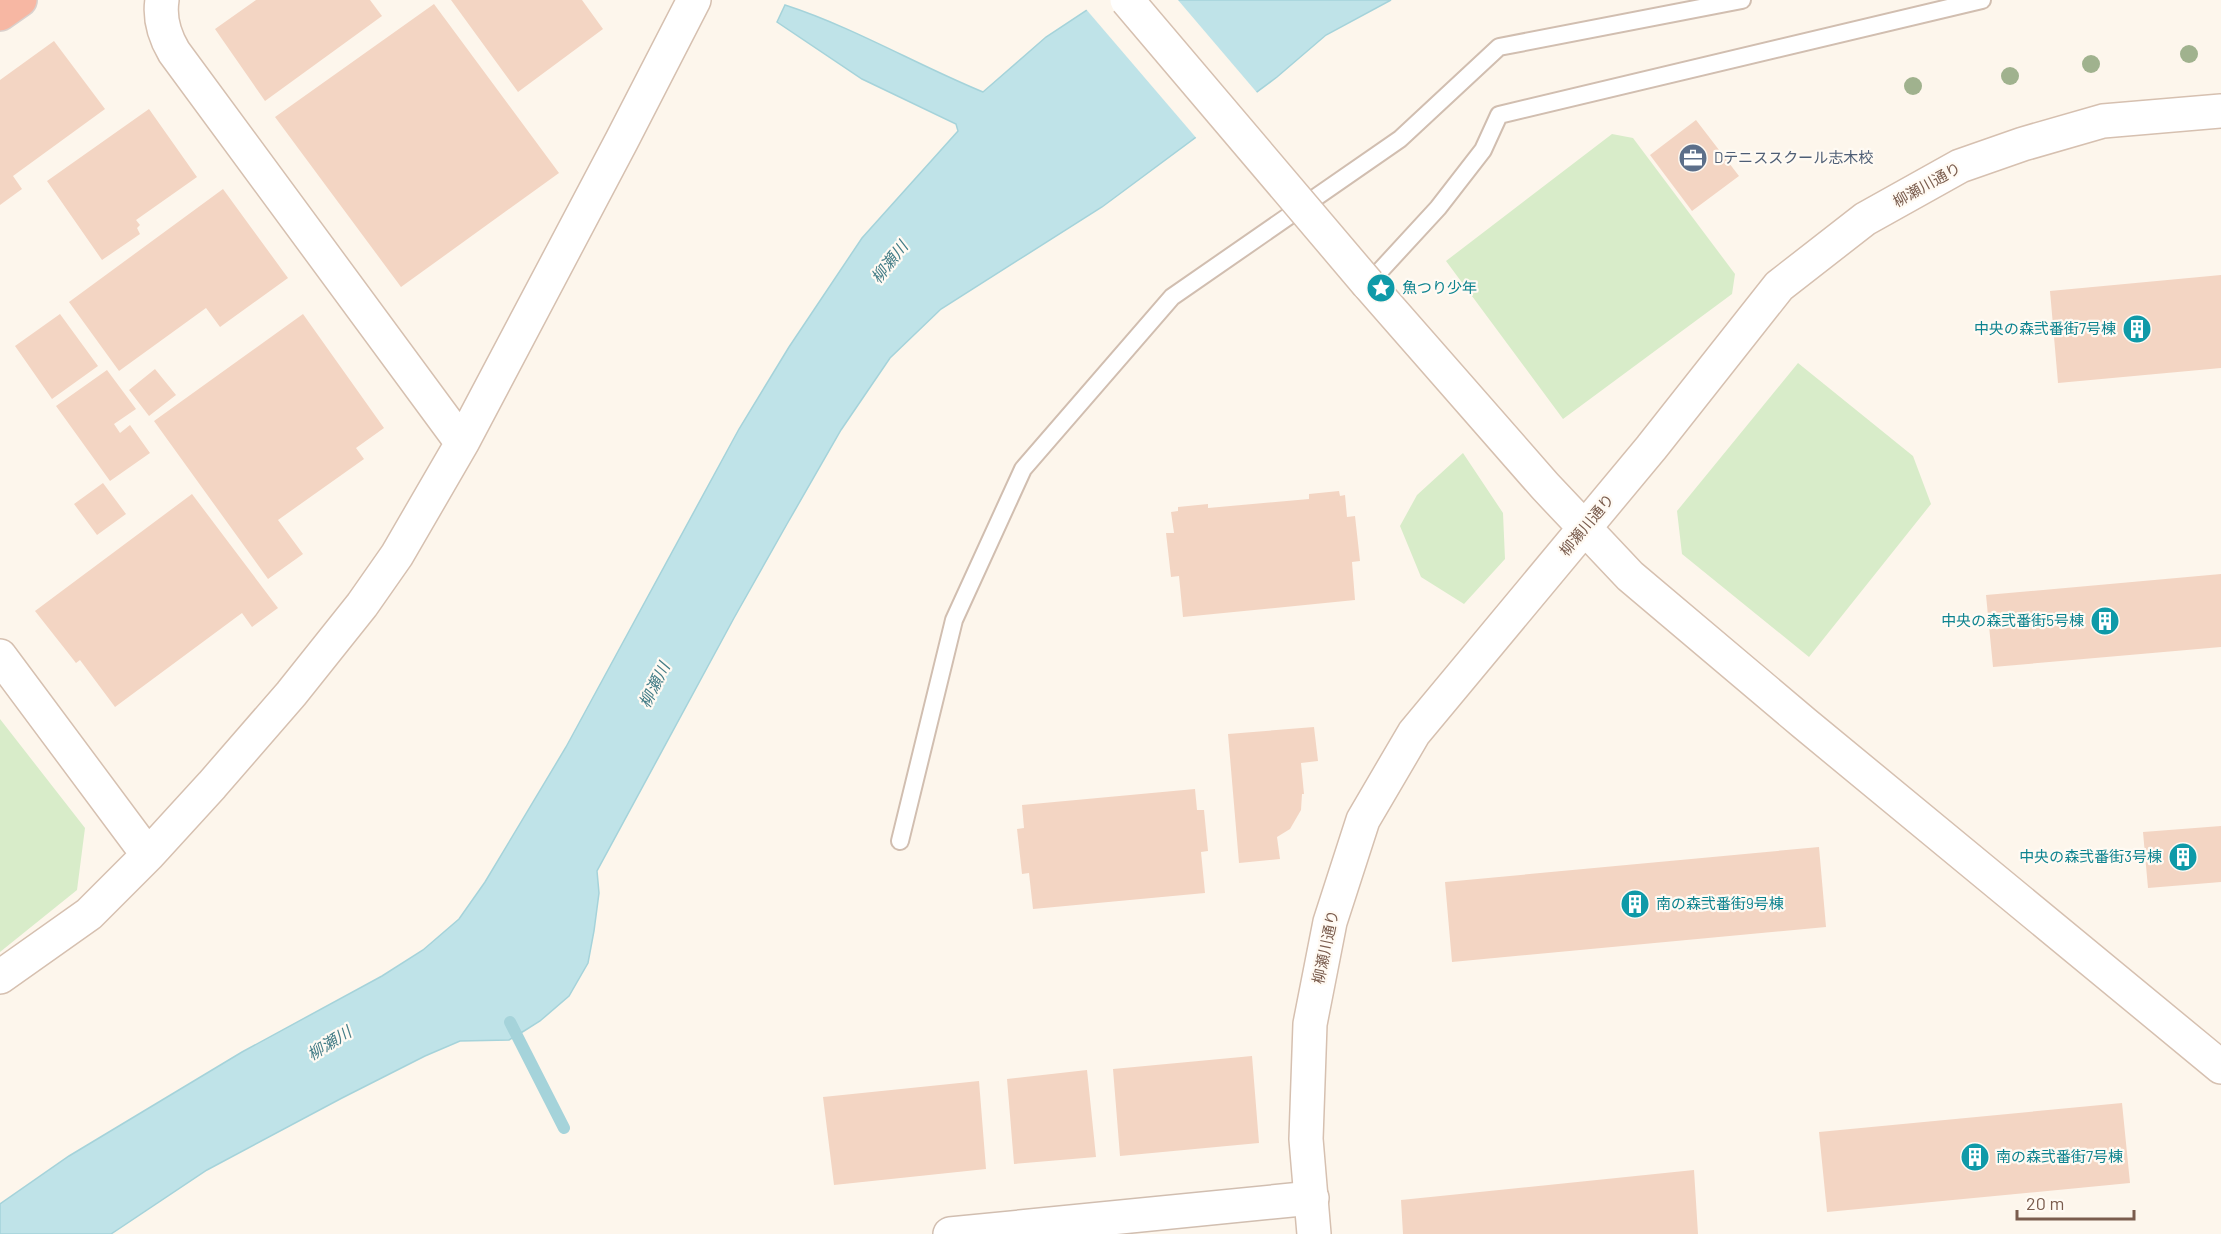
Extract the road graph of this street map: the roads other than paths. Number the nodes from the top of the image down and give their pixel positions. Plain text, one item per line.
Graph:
1 (20, 0) edge
2 (162, 0) edge
3 (694, 0) edge
4 (1127, 0) edge
5 (1742, 0) edge
6 (1982, 0) edge
7 (0, 14) edge
8 (2221, 111) edge
9 (1368, 284) junction
10 (462, 443) junction
11 (1584, 528) junction
12 (0, 656) edge
13 (900, 841) dead end
14 (148, 855) junction
15 (0, 976) edge
16 (2221, 1067) edge
17 (1311, 1198) junction
18 (951, 1234) edge
19 (1314, 1234) edge

1 - 7 highway
2 - 10 street
3 - 10 street
4 - 9 street, bridge
5 - 13 lane
6 - 9 lane
8 - 11 street, 柳瀬川通り
9 - 11 street
10 - 14 street
11 - 16 street
11 - 17 street, 柳瀬川通り
12 - 14 street
14 - 15 street
17 - 18 street
17 - 19 street, 柳瀬川通り

